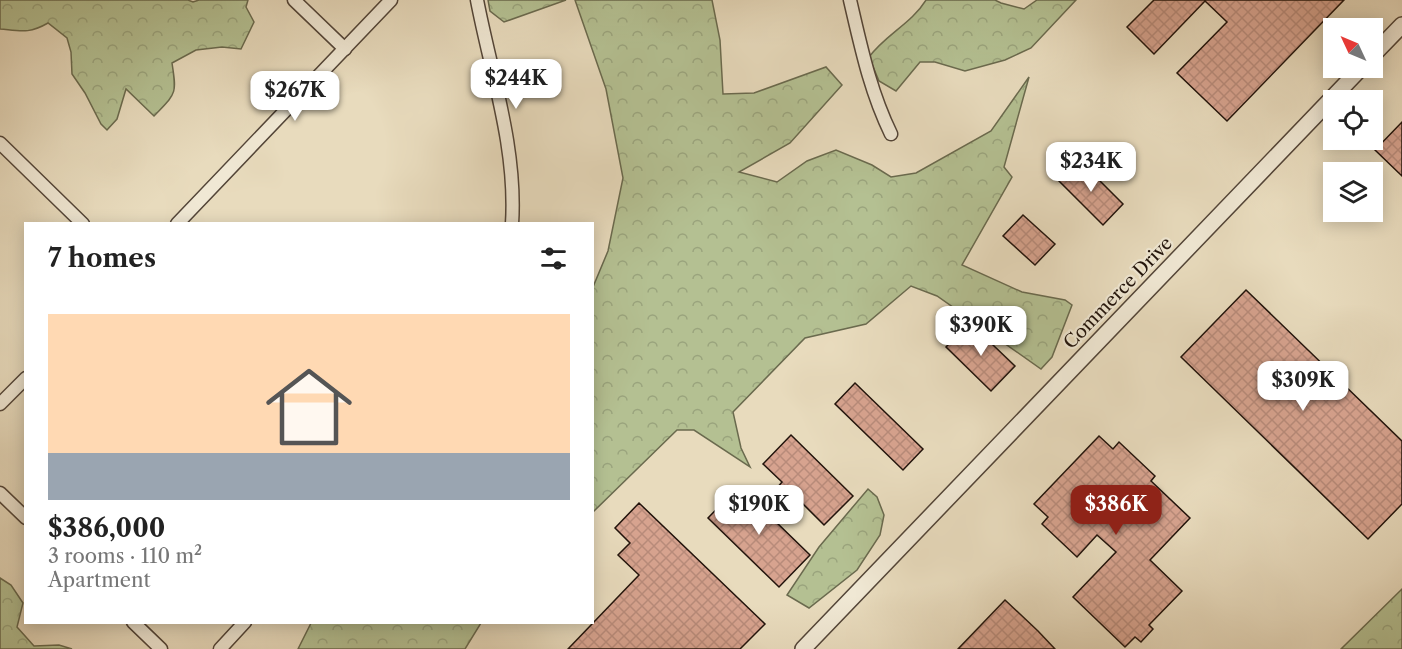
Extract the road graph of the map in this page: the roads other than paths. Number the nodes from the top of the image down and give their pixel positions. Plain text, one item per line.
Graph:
1 (294, 0) edge
2 (391, 0) edge
3 (477, 0) edge
4 (850, 0) edge
5 (1402, 25) edge
6 (1383, 45) edge
7 (345, 49) junction
8 (1351, 78) edge
9 (891, 134) dead end
10 (0, 143) edge
11 (81, 222) edge
12 (179, 222) edge
13 (512, 222) edge
14 (24, 380) edge
15 (0, 404) edge
16 (0, 493) edge
17 (24, 516) edge
18 (135, 624) edge
19 (243, 624) edge
20 (161, 649) edge
21 (220, 649) edge
22 (803, 649) edge

1 - 7 street
2 - 7 street
3 - 13 street
4 - 9 street
5 - 6 street
7 - 12 street
8 - 22 street, Commerce Drive
10 - 11 street
14 - 15 street
16 - 17 street
18 - 20 street
19 - 21 street

